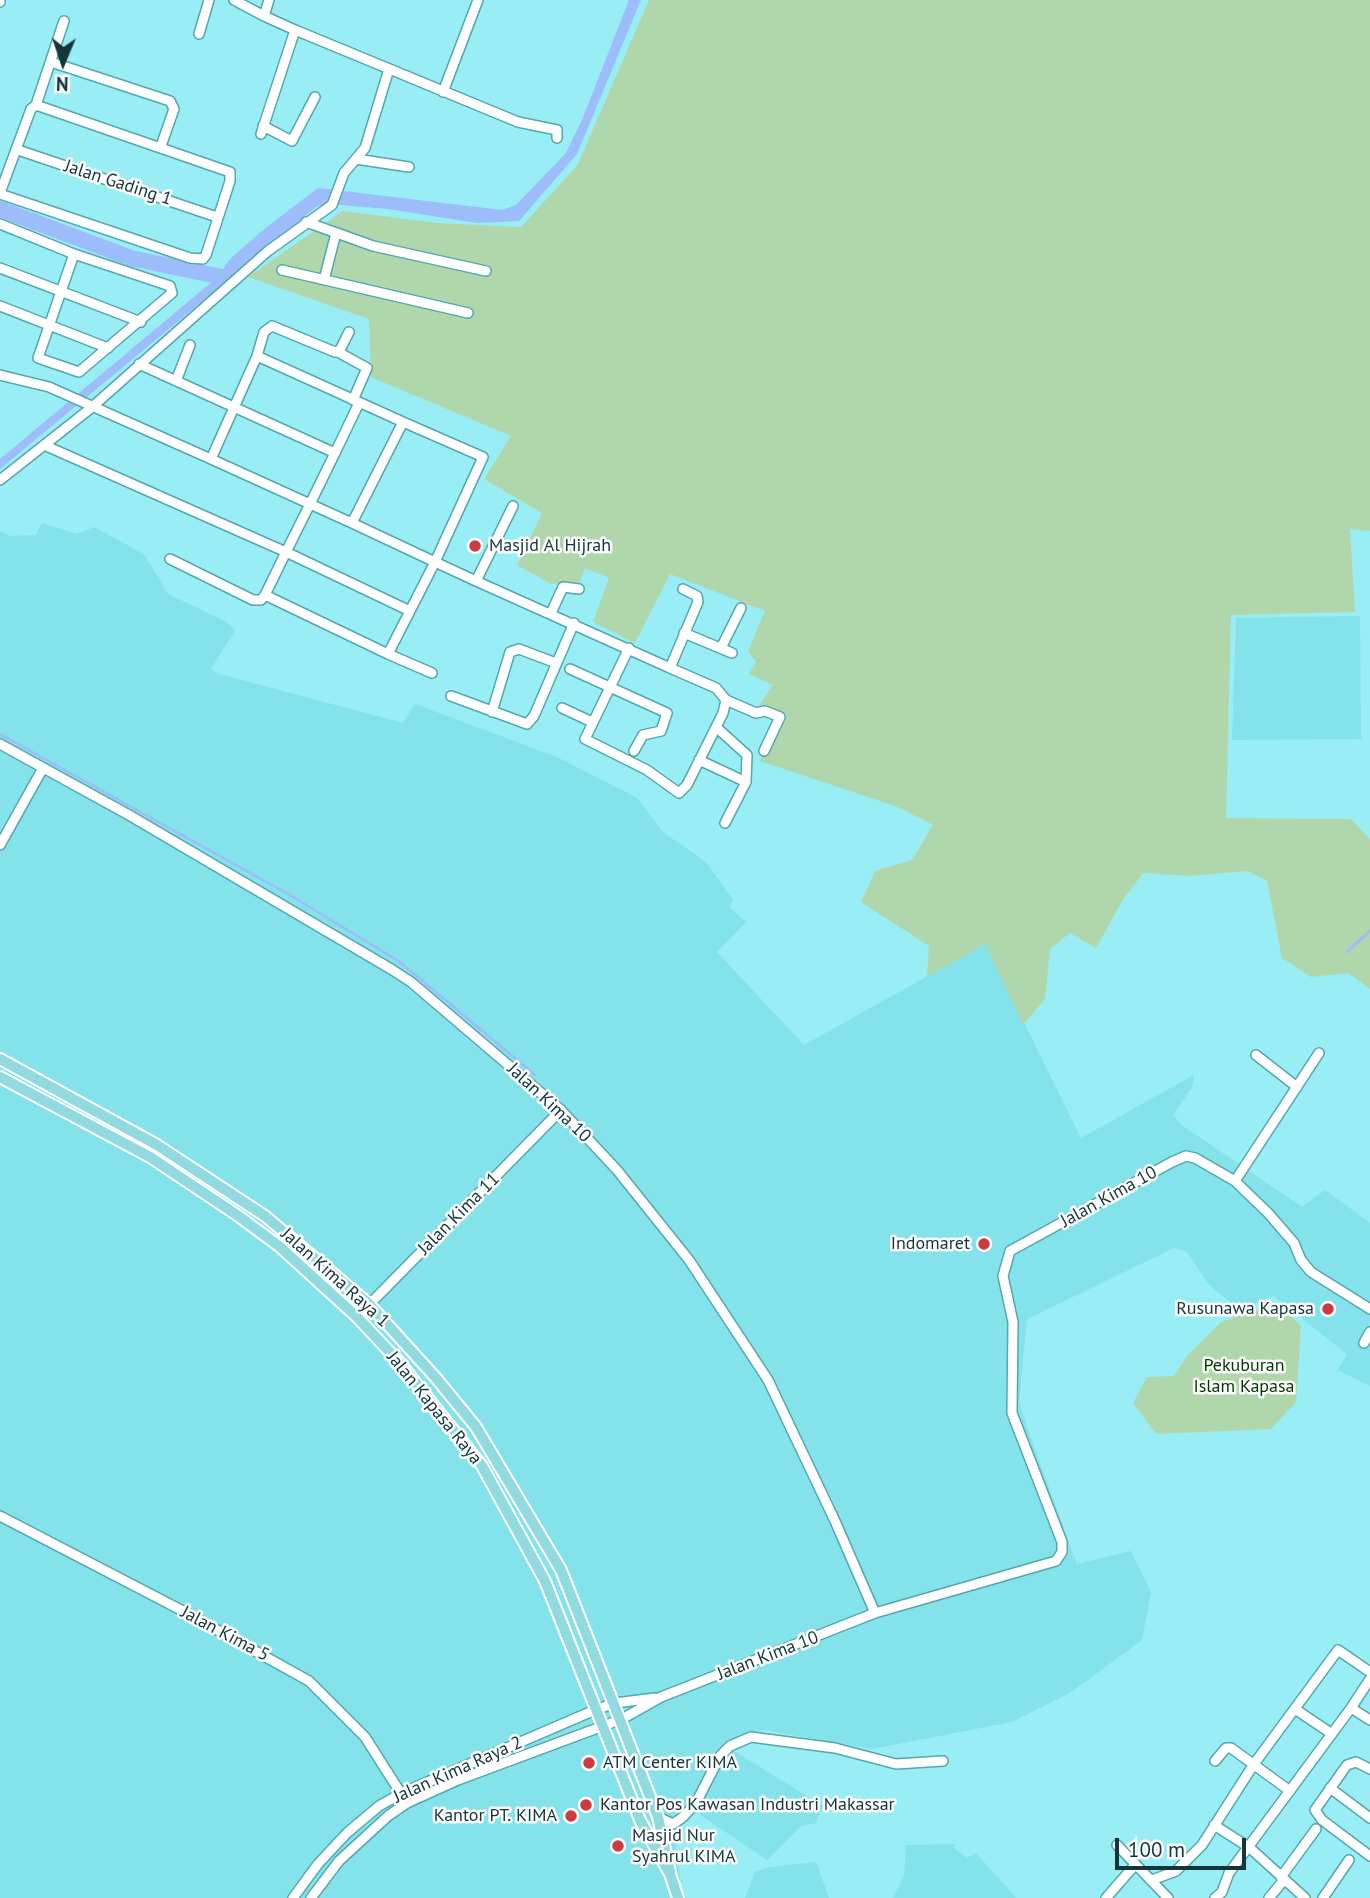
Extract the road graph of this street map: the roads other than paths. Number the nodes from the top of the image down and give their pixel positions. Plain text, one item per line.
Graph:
1 (209, 0) edge
2 (234, 0) edge
3 (270, 0) edge
4 (478, 0) edge
5 (264, 16) junction
6 (64, 21) dead end
7 (295, 30) junction
8 (199, 34) dead end
9 (51, 62) junction
10 (389, 69) junction
11 (443, 93) junction
12 (315, 97) dead end
13 (36, 105) junction
14 (557, 138) dead end
15 (161, 146) junction
16 (18, 150) junction
17 (356, 159) junction
18 (409, 167) dead end
19 (0, 193) edge
20 (217, 217) junction
21 (306, 222) junction
22 (0, 224) edge
23 (336, 233) junction
24 (74, 254) junction
25 (0, 268) edge
26 (282, 270) dead end
27 (486, 271) dead end
28 (324, 280) junction
29 (59, 292) junction
30 (0, 306) edge
31 (468, 313) dead end
32 (141, 322) junction
33 (48, 325) junction
34 (349, 332) dead end
35 (190, 345) dead end
36 (108, 348) junction
37 (338, 352) junction
38 (257, 356) junction
39 (139, 364) junction
40 (0, 374) edge
41 (176, 381) junction
42 (356, 402) junction
43 (87, 406) junction
44 (236, 407) junction
45 (403, 422) junction
46 (44, 445) junction
47 (335, 453) junction
48 (211, 459) junction
49 (0, 480) edge
50 (310, 504) junction
51 (513, 506) dead end
52 (352, 523) junction
53 (286, 552) junction
54 (170, 559) dead end
55 (435, 562) junction
56 (476, 581) junction
57 (579, 589) dead end
58 (683, 589) dead end
59 (265, 594) junction
60 (741, 608) dead end
61 (410, 611) junction
62 (551, 613) junction
63 (574, 623) junction
64 (684, 633) junction
65 (629, 648) junction
66 (721, 649) junction
67 (732, 653) dead end
68 (388, 654) junction
69 (556, 663) junction
70 (670, 668) junction
71 (570, 669) dead end
72 (432, 673) dead end
73 (609, 688) junction
74 (451, 696) dead end
75 (726, 700) junction
76 (562, 708) dead end
77 (492, 712) junction
78 (592, 722) junction
79 (716, 727) junction
80 (0, 744) edge
81 (634, 751) dead end
82 (764, 751) dead end
83 (699, 760) junction
84 (43, 768) junction
85 (746, 782) junction
86 (725, 823) dead end
87 (0, 845) edge
88 (1319, 1054) dead end
89 (1256, 1055) dead end
90 (0, 1059) edge
91 (0, 1077) edge
92 (1297, 1087) junction
93 (561, 1110) junction
94 (1235, 1181) junction
95 (368, 1303) junction
96 (1370, 1309) edge
97 (357, 1317) junction
98 (1370, 1332) edge
99 (1364, 1343) dead end
100 (0, 1516) edge
101 (875, 1613) junction
102 (1370, 1672) edge
103 (1370, 1679) edge
104 (661, 1697) junction
105 (615, 1703) junction
106 (1351, 1708) junction
107 (1295, 1709) junction
108 (595, 1710) junction
109 (622, 1719) junction
110 (1370, 1720) edge
111 (601, 1726) junction
112 (1332, 1734) junction
113 (943, 1761) dead end
114 (1215, 1761) dead end
115 (1254, 1764) junction
116 (1370, 1769) edge
117 (1330, 1788) junction
118 (1290, 1791) junction
119 (402, 1793) junction
120 (407, 1803) junction
121 (658, 1817) junction
122 (1370, 1818) edge
123 (673, 1824) junction
124 (1214, 1825) junction
125 (1316, 1829) dead end
126 (664, 1839) junction
127 (1117, 1845) dead end
128 (1250, 1848) junction
129 (1370, 1856) edge
130 (1349, 1860) dead end
131 (1135, 1866) junction
132 (670, 1874) junction
133 (1283, 1879) junction
134 (1152, 1880) junction
135 (293, 1898) edge
136 (311, 1898) edge
137 (678, 1898) edge
138 (1106, 1898) edge
139 (1168, 1898) edge
140 (1215, 1898) edge
141 (1269, 1898) edge
142 (1305, 1898) edge
143 (1323, 1898) edge

1 - 8 street
2 - 5 street
3 - 5 street
4 - 11 street
5 - 7 street
6 - 9 street
7 - 10 street
7 - 12 street
9 - 13 street
9 - 15 street
10 - 11 street
10 - 17 street
11 - 14 street
13 - 15 street
13 - 16 street
15 - 20 street
16 - 19 street
16 - 20 street, Jalan Gading 1
17 - 18 street
17 - 21 street
19 - 20 street
21 - 23 street
21 - 39 street
22 - 24 street
23 - 27 street
23 - 28 street
24 - 29 street
24 - 32 street
25 - 29 street
26 - 28 street
28 - 31 street
29 - 32 street
29 - 33 street
30 - 33 street
32 - 36 street
33 - 36 street
33 - 36 street
34 - 37 street
35 - 41 street
37 - 38 street
37 - 42 street
38 - 42 street
38 - 44 street
39 - 41 street
39 - 43 street
40 - 43 street
41 - 44 street
42 - 45 street
42 - 47 street
43 - 46 street
43 - 48 street
44 - 47 street
44 - 48 street
45 - 52 street
45 - 55 street
46 - 49 street
46 - 53 street
47 - 50 street
48 - 50 street
50 - 52 street
50 - 53 street
51 - 56 street
52 - 55 street
53 - 59 street
53 - 61 street
54 - 59 street
55 - 56 street
55 - 61 street
56 - 62 street
57 - 62 street
58 - 64 street
59 - 68 street
60 - 66 street
61 - 68 street
62 - 63 street
63 - 65 street
63 - 69 street
64 - 66 street
64 - 70 street
65 - 70 street
65 - 73 street
66 - 67 street
68 - 72 street
69 - 77 street
69 - 77 street
70 - 75 street
71 - 73 street
73 - 78 street
73 - 81 street
74 - 77 street
75 - 79 street
75 - 82 street
76 - 78 street
78 - 83 street
79 - 83 street
79 - 85 street
80 - 84 street, Jalan Kima 10
83 - 85 street
84 - 87 street
84 - 93 street, Jalan Kima 10
85 - 86 street
88 - 92 street
89 - 92 street
90 - 95 main road, Jalan Kima Raya 1
91 - 97 main road, Jalan Kapasa Raya
92 - 94 street
93 - 95 street, Jalan Kima 11
93 - 101 street, Jalan Kima 10
94 - 96 street, Jalan Kima 10
94 - 101 street, Jalan Kima 10
95 - 97 street, Jalan Kima 11
95 - 105 main road, Jalan Kima Raya 1
97 - 108 main road, Jalan Kapasa Raya
98 - 99 street
100 - 119 street, Jalan Kima 5
101 - 104 street, Jalan Kima 10
102 - 107 street
103 - 106 street
104 - 105 street, Jalan Kima 10
104 - 109 street, Jalan Kima 10
105 - 108 street, Jalan Kima Raya 2
105 - 109 main road, Jalan Kima Raya 1
106 - 110 street
106 - 112 street
107 - 112 street
107 - 115 street
108 - 111 main road, Jalan Kapasa Raya
108 - 119 street, Jalan Kima Raya 2
109 - 111 street, Jalan Kima Raya 2
109 - 121 main road, Jalan Kima Raya 1
111 - 120 street, Jalan Kima Raya 2
111 - 132 main road, Jalan Kapasa Raya
112 - 118 street
113 - 123 street
114 - 115 street
115 - 118 street
115 - 124 street
116 - 117 street
117 - 122 street
117 - 129 street
118 - 128 street
119 - 120 street, Jalan Kima 5
119 - 135 street, Jalan Kima Raya 2
120 - 136 street, Jalan Kima Raya 2
121 - 123 street
121 - 126 main road, Jalan Kima Raya 1
123 - 126 street
124 - 128 street
124 - 134 street
125 - 133 street
126 - 132 main road, Jalan Kima Raya 1
127 - 131 street
128 - 133 street
128 - 140 street
130 - 143 street
131 - 134 street
131 - 138 street
132 - 137 main road, Jalan Kapasa Raya
133 - 141 street
133 - 142 street
134 - 139 street

